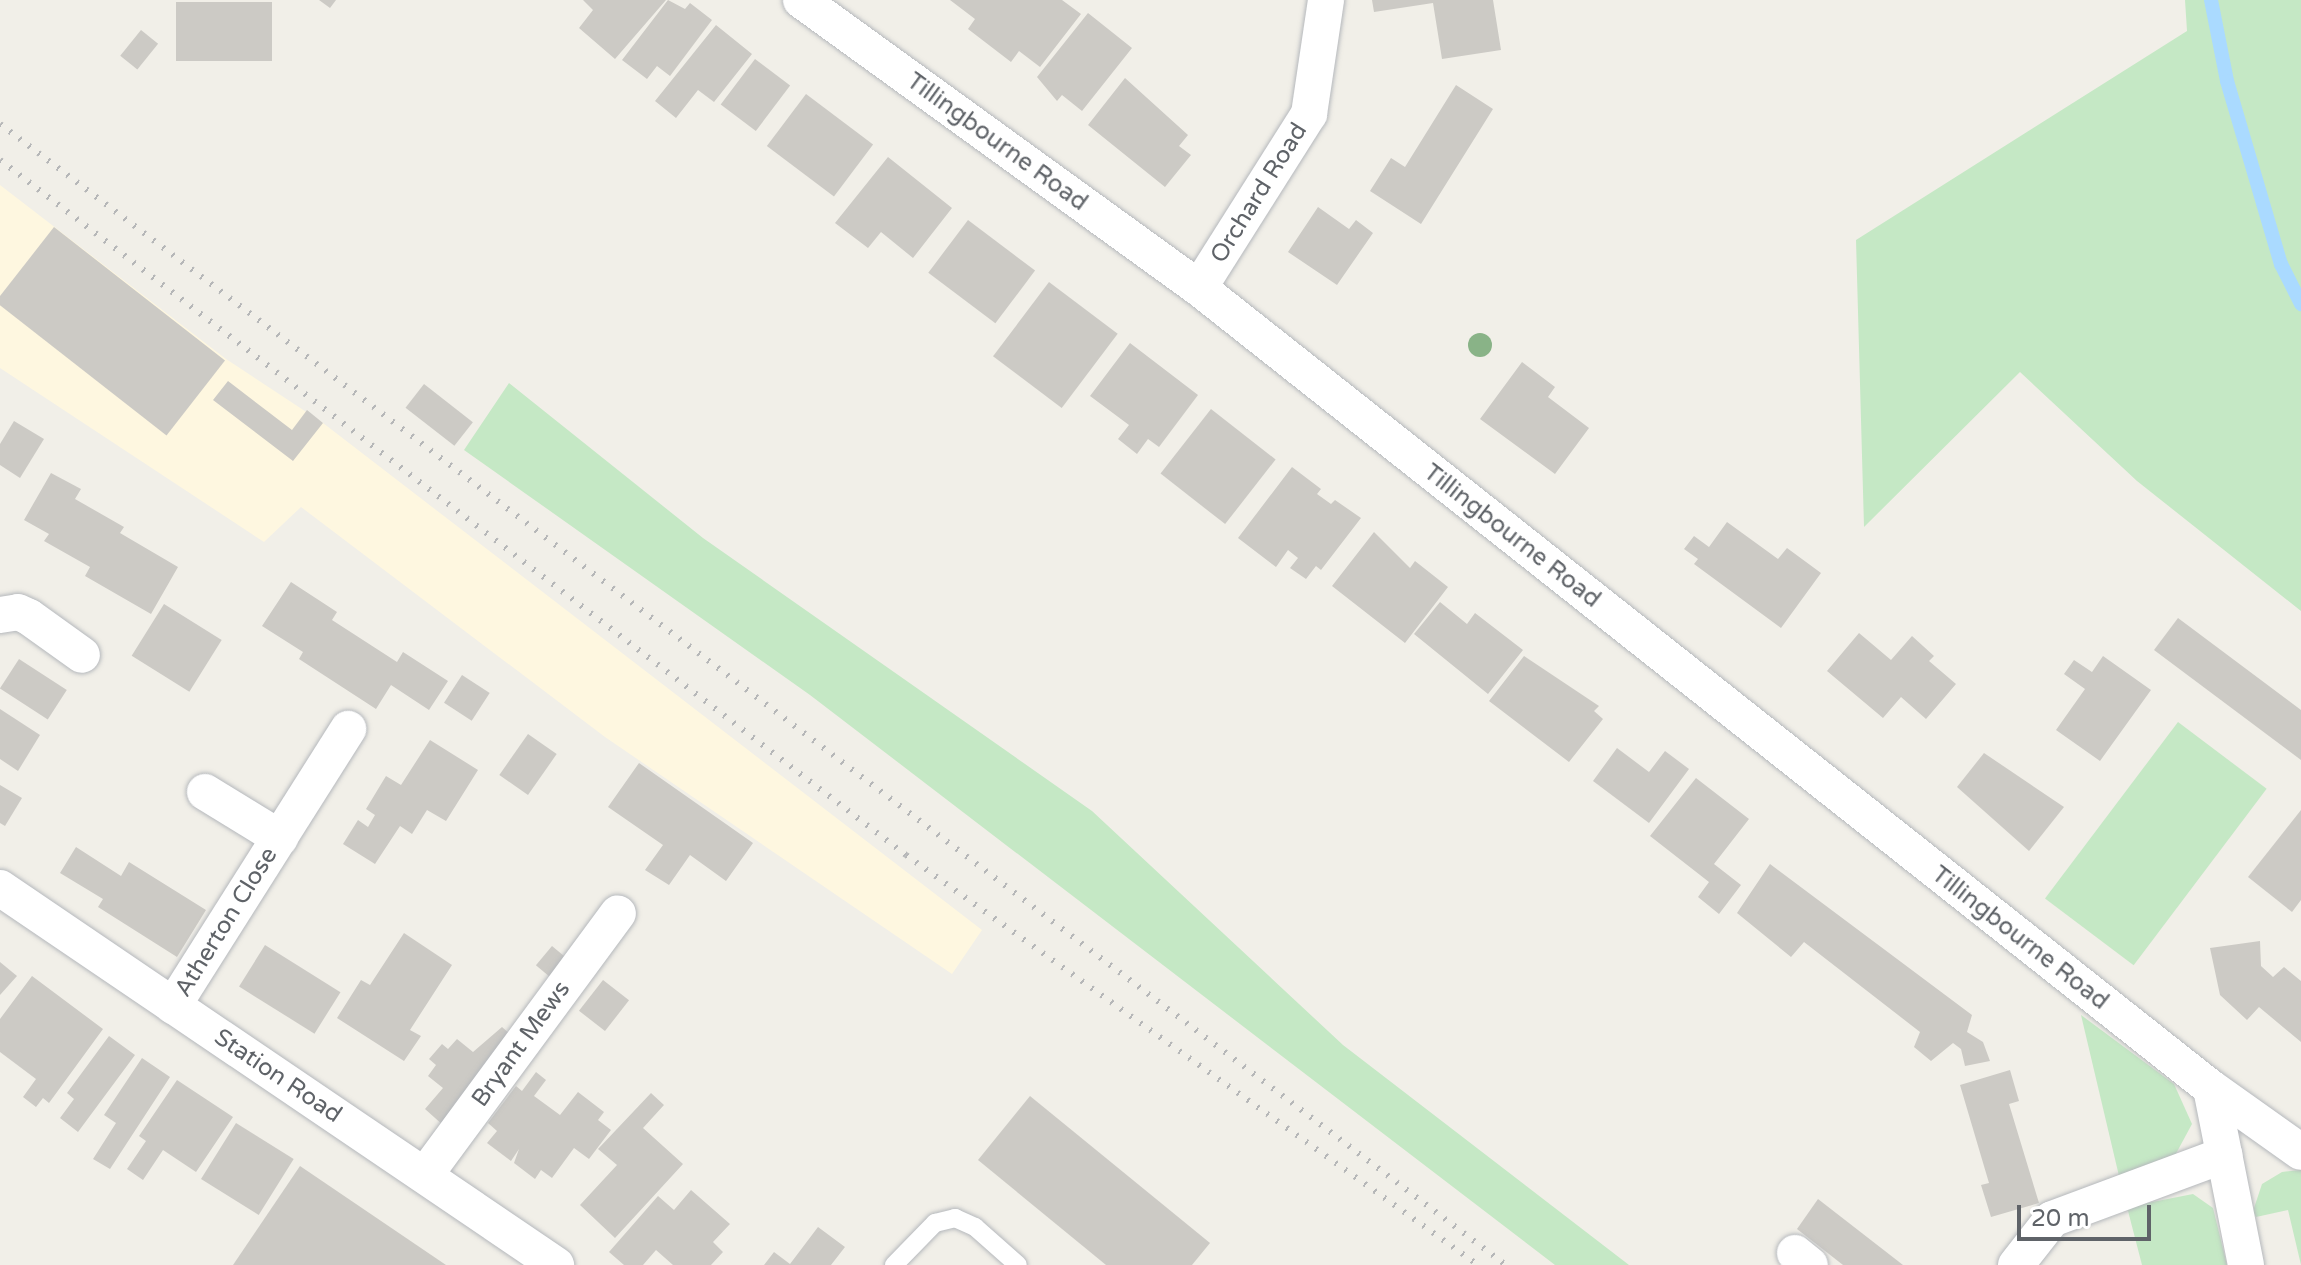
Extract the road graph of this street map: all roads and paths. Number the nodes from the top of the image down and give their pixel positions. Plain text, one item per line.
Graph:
1 (801, 0) edge
2 (1326, 0) edge
3 (1199, 288) junction
4 (0, 615) edge
5 (82, 655) dead end
6 (348, 729) dead end
7 (205, 792) dead end
8 (280, 838) junction
9 (0, 888) edge
10 (618, 913) dead end
11 (173, 1006) junction
12 (2211, 1088) junction
13 (2301, 1152) edge
14 (2224, 1155) junction
15 (425, 1175) junction
16 (556, 1265) edge
17 (894, 1265) edge
18 (1018, 1265) edge
19 (2016, 1265) edge
20 (2246, 1265) edge

1 - 3 street, Tillingbourne Road
2 - 3 street, Orchard Road
3 - 12 street, Tillingbourne Road
4 - 5 street
6 - 8 street, Atherton Close
7 - 8 street, Atherton Close
8 - 11 street, Atherton Close
9 - 11 street, Station Road
10 - 15 street, Bryant Mews
11 - 15 street, Station Road
12 - 13 street, Tillingbourne Road
12 - 14 street
14 - 19 street
14 - 20 street
15 - 16 street, Station Road
17 - 18 lane

